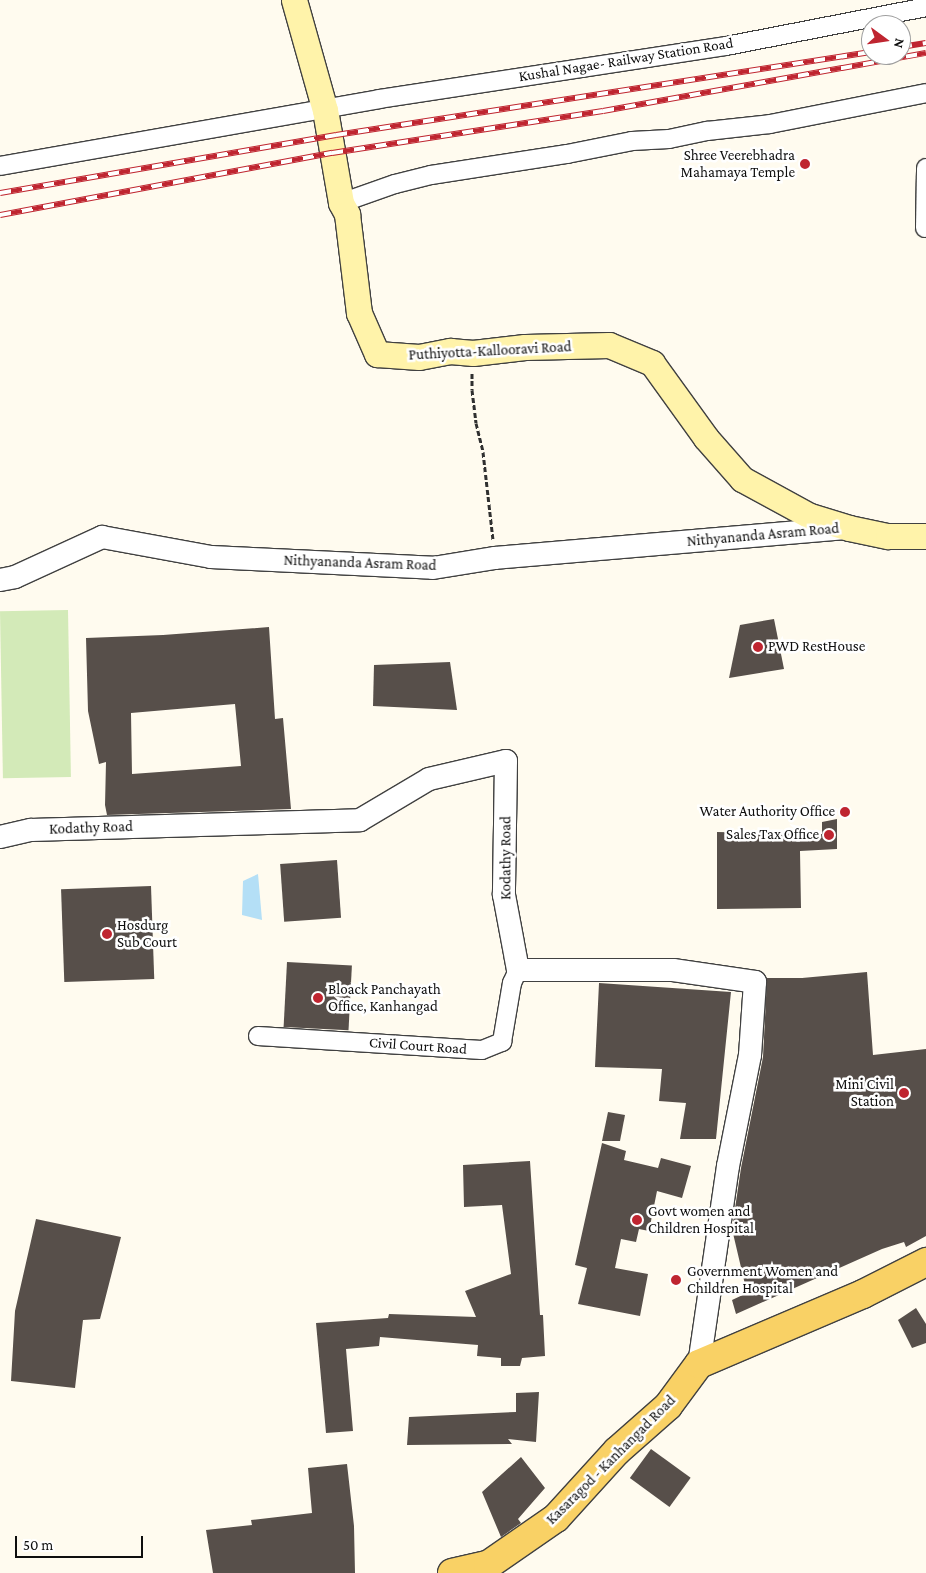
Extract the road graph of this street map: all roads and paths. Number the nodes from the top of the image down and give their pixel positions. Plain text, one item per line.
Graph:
1 (294, 0) edge
2 (926, 7) edge
3 (926, 93) edge
4 (325, 110) junction
5 (0, 166) edge
6 (926, 168) edge
7 (341, 203) junction
8 (925, 228) dead end
9 (473, 353) junction
10 (849, 528) junction
11 (926, 536) edge
12 (495, 558) junction
13 (0, 580) edge
14 (0, 837) edge
15 (518, 970) junction
16 (258, 1036) dead end
17 (926, 1262) edge
18 (699, 1364) junction
19 (452, 1573) edge

1 - 4 main road, Puthiyotta-Kallooravi Road
2 - 4 street, Kushal Nagae- Railway Station Road
3 - 7 street
4 - 5 street, Kushal Nagae- Railway Station Road
4 - 7 main road, Puthiyotta-Kallooravi Road
6 - 8 street
7 - 9 main road, Puthiyotta-Kallooravi Road
9 - 10 main road, Puthiyotta-Kallooravi Road
9 - 12 path
10 - 11 main road, Puthiyotta-Kallooravi Road
10 - 12 street, Nithyananda Asram Road
12 - 13 street, Nithyananda Asram Road
14 - 15 street, Kodathy Road
15 - 16 street, Civil Court Road
15 - 18 street
17 - 18 main road
18 - 19 main road, Kasaragod - Kanhangad Road

